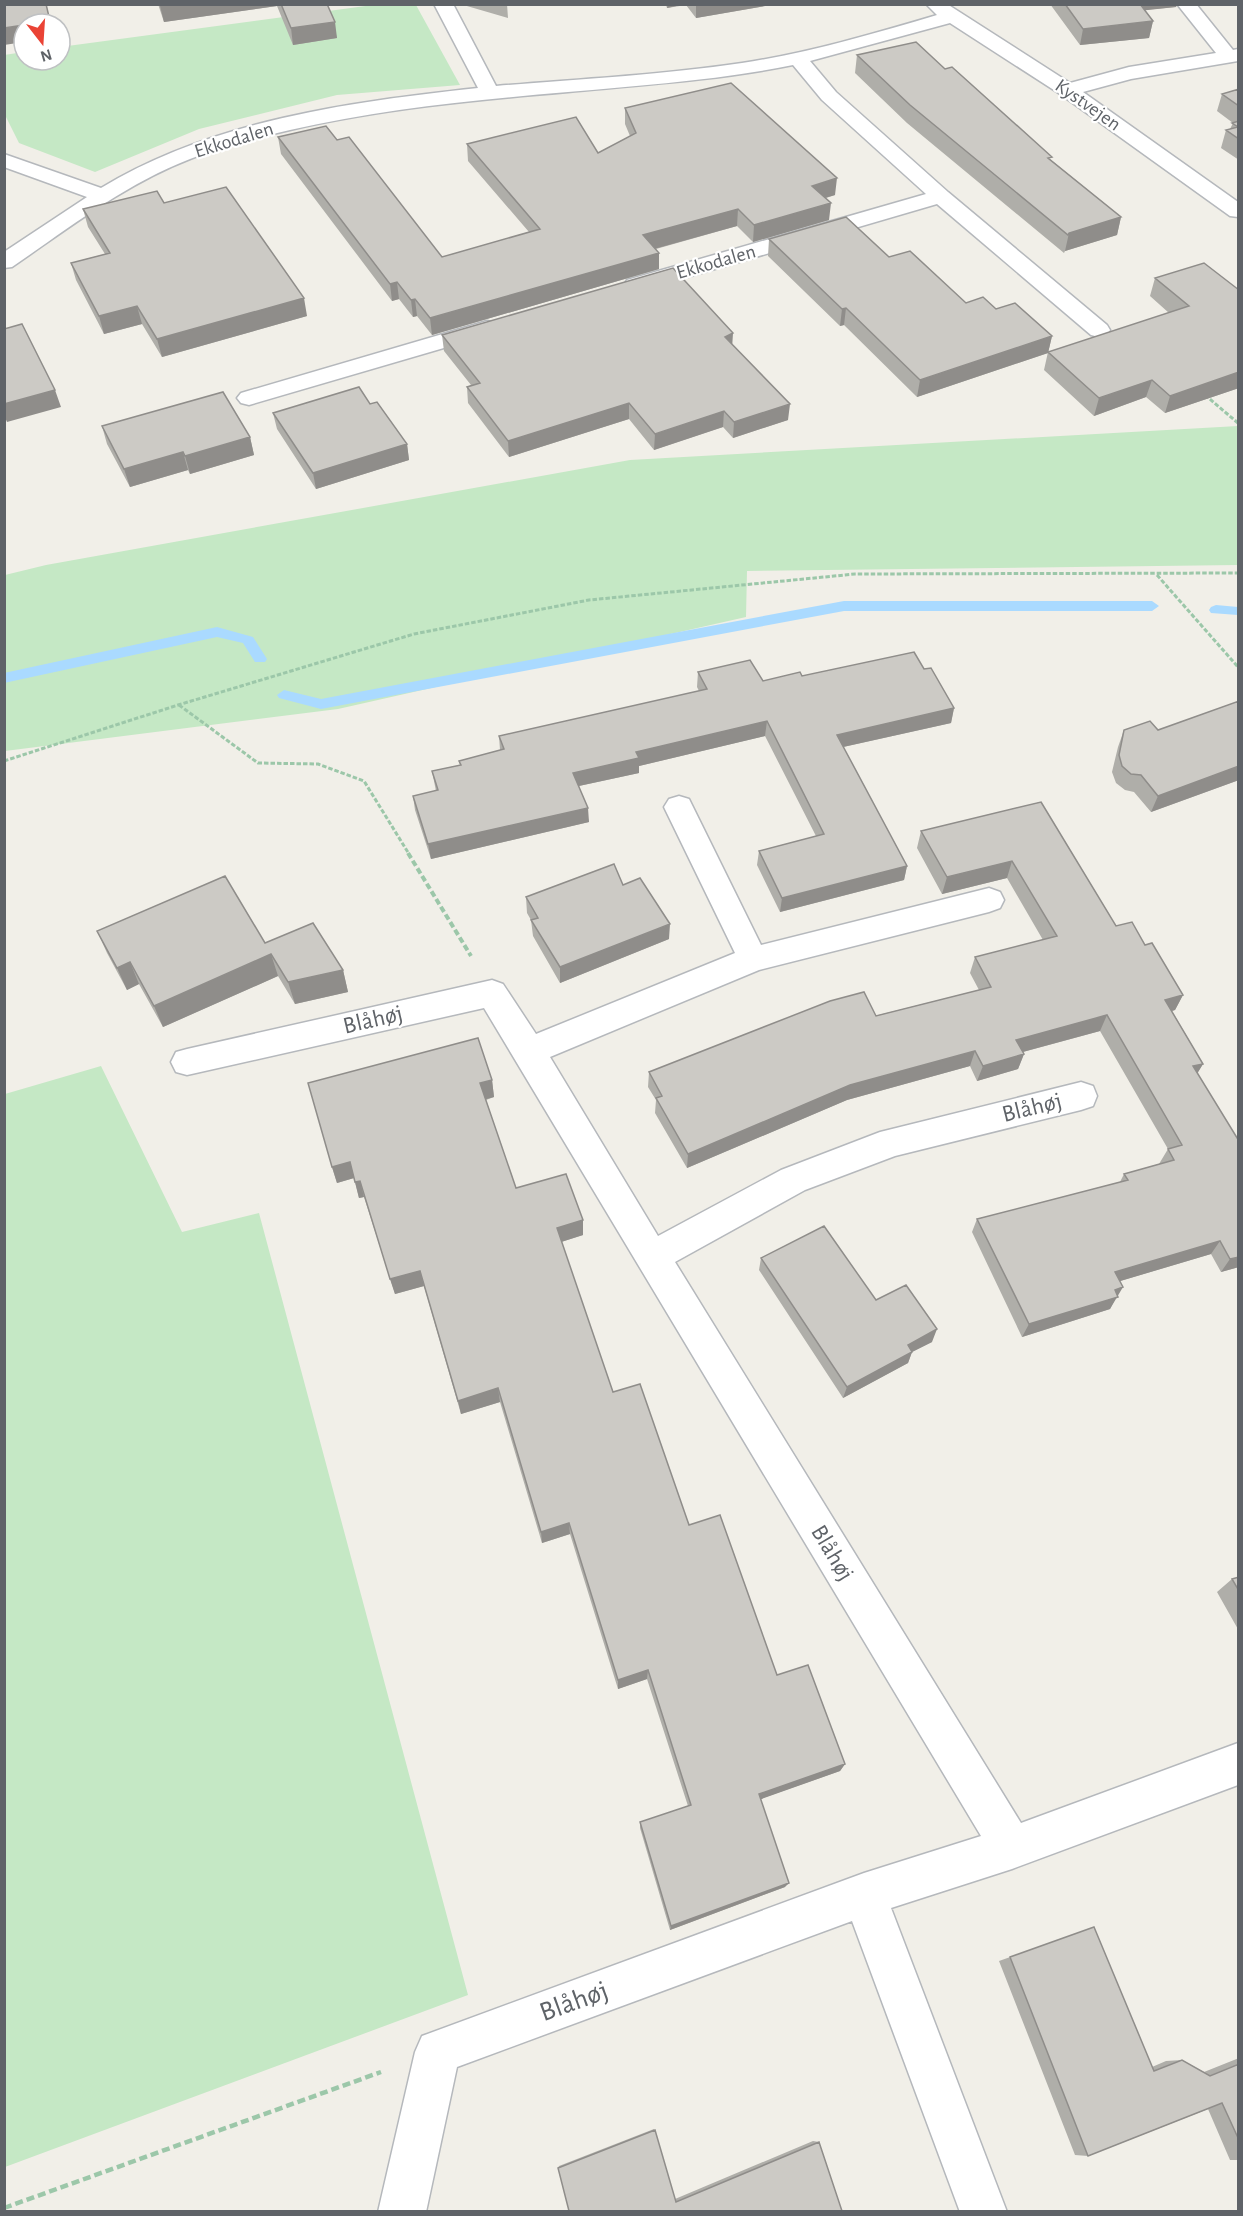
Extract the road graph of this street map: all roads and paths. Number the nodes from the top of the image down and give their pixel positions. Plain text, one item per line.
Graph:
1 (443, 4) edge
2 (933, 4) edge
3 (1186, 4) edge
4 (952, 16) junction
5 (1234, 56) edge
6 (798, 59) junction
7 (1067, 90) junction
8 (490, 93) junction
9 (4, 160) edge
10 (104, 196) junction
11 (941, 196) junction
12 (1239, 211) edge
13 (4, 262) edge
14 (616, 291) edge
15 (503, 324) edge
16 (1099, 330) dead end
17 (1203, 394) edge
18 (249, 398) dead end
19 (1239, 423) edge
20 (1239, 573) edge
21 (1157, 574) junction
22 (1239, 667) edge
23 (178, 705) junction
24 (4, 762) edge
25 (678, 807) dead end
26 (989, 900) dead end
27 (753, 959) junction
28 (492, 993) junction
29 (529, 1051) junction
30 (187, 1062) dead end
31 (1081, 1095) dead end
32 (652, 1257) junction
33 (1239, 1764) edge
34 (1012, 1848) junction
35 (864, 1895) junction
36 (438, 2052) junction
37 (4, 2208) edge
38 (402, 2211) edge
39 (984, 2211) edge

1 - 8 street
2 - 4 street, Kystvejen
3 - 5 street
4 - 6 street, Ekkodalen
4 - 7 street, Kystvejen
5 - 7 street
6 - 8 street, Ekkodalen
6 - 11 street
7 - 12 street, Kystvejen
8 - 10 street, Ekkodalen
9 - 10 street
10 - 13 street, Ekkodalen
11 - 14 street, Ekkodalen
11 - 16 street
15 - 18 street
17 - 19 path
20 - 21 path
21 - 22 path
21 - 23 path
23 - 24 path
23 - 28 path
25 - 27 street
26 - 27 street
27 - 29 street
28 - 29 street, Blåhøj
28 - 30 street, Blåhøj
29 - 32 street, Blåhøj
31 - 32 street, Blåhøj
32 - 34 street, Blåhøj
33 - 34 street, Blåhøj
34 - 35 street, Blåhøj
35 - 36 street, Blåhøj
35 - 39 street
36 - 37 path
36 - 38 street

